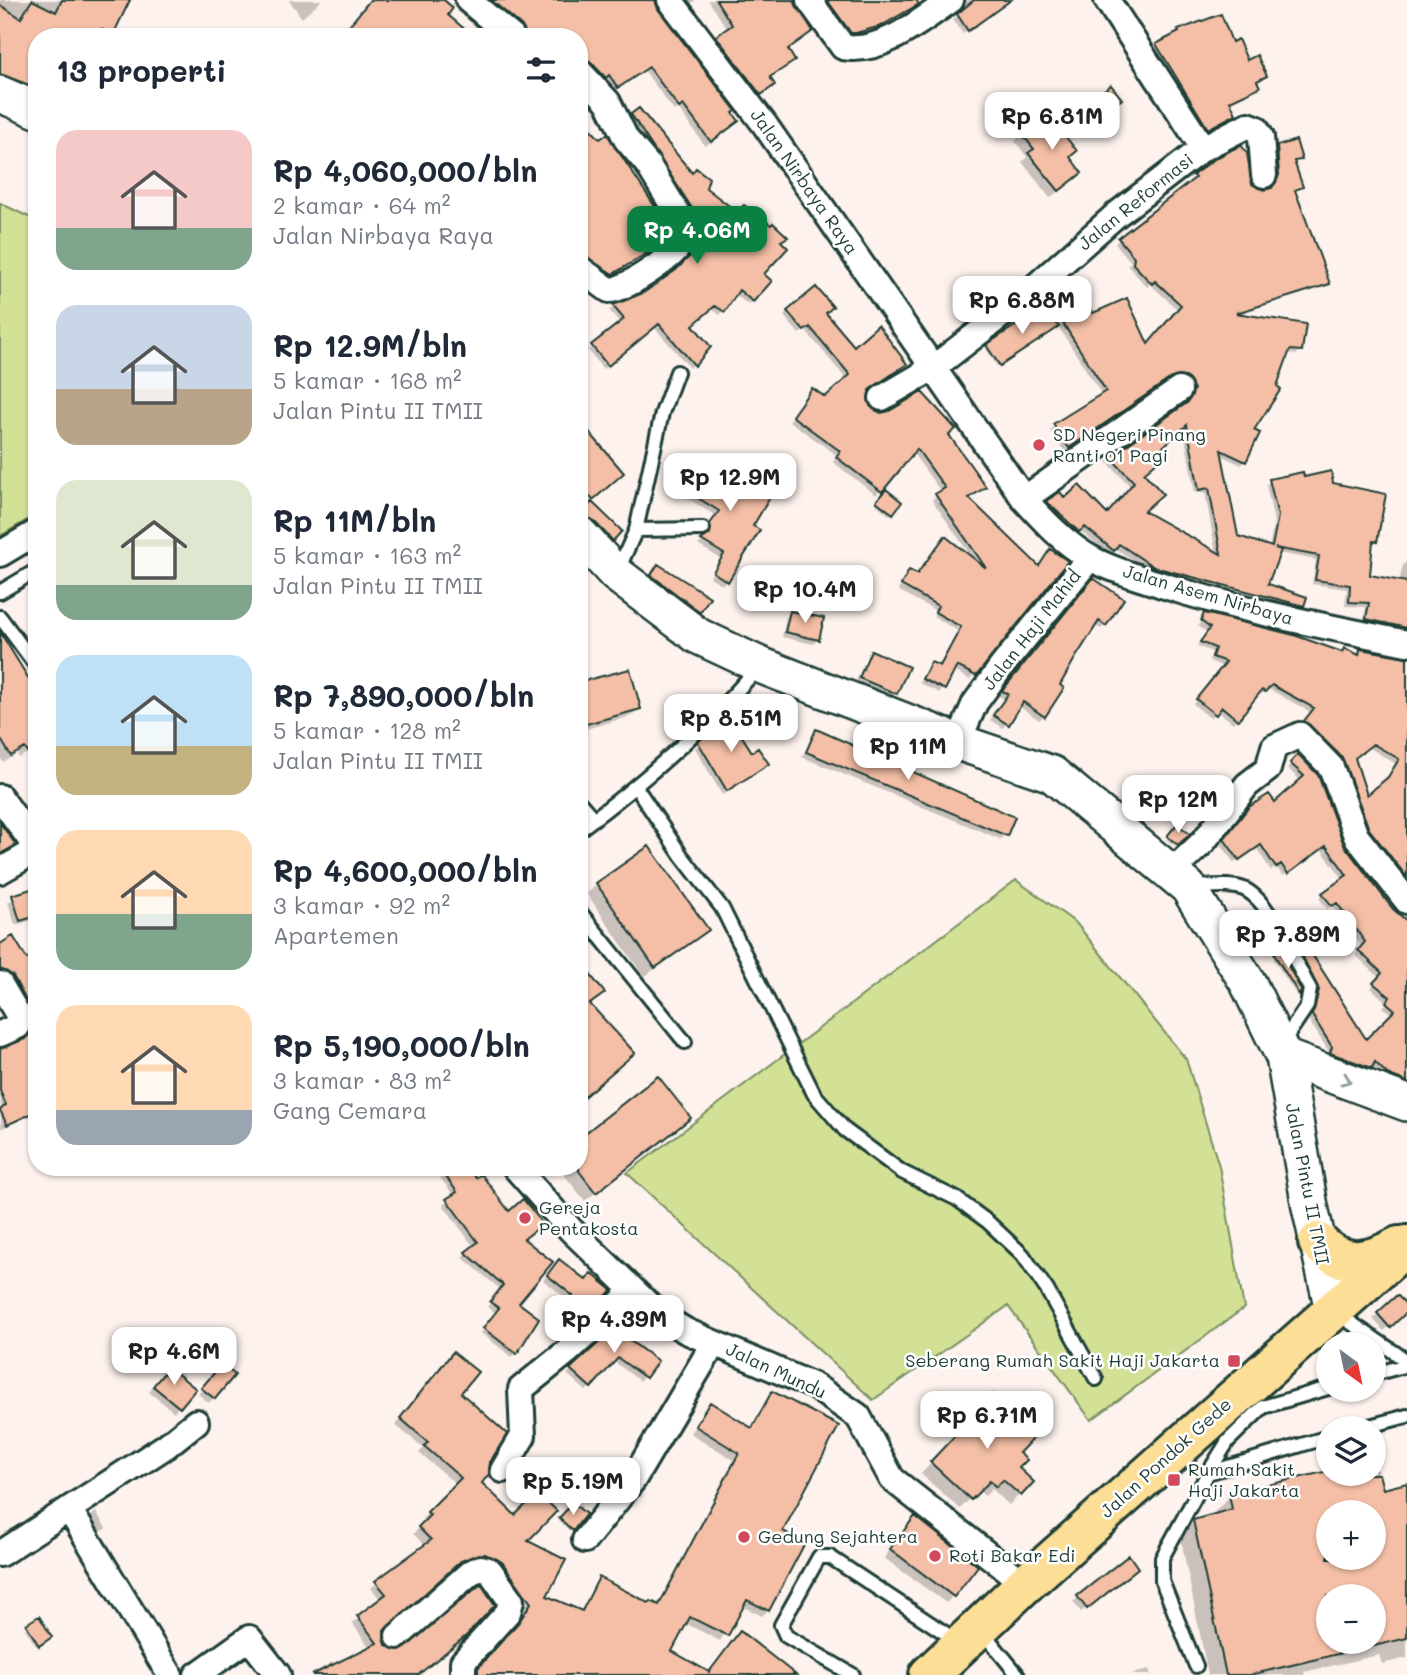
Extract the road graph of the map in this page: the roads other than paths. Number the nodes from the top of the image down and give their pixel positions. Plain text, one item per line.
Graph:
1 (468, 0) edge
2 (670, 0) edge
3 (808, 0) edge
4 (951, 0) edge
5 (1107, 0) edge
6 (502, 28) edge
7 (588, 81) edge
8 (0, 94) edge
9 (28, 106) edge
10 (1203, 148) junction
11 (1264, 175) dead end
12 (588, 275) edge
13 (933, 368) junction
14 (677, 372) dead end
15 (1179, 390) dead end
16 (882, 398) dead end
17 (1024, 499) junction
18 (703, 529) dead end
19 (636, 530) junction
20 (28, 537) edge
21 (588, 544) edge
22 (0, 554) edge
23 (1090, 558) junction
24 (616, 574) junction
25 (28, 575) edge
26 (0, 592) edge
27 (0, 617) edge
28 (1407, 643) edge
29 (28, 655) edge
30 (760, 665) junction
31 (958, 742) junction
32 (636, 787) junction
33 (0, 797) edge
34 (588, 812) edge
35 (594, 819) junction
36 (588, 823) edge
37 (28, 836) edge
38 (28, 854) edge
39 (0, 871) edge
40 (1179, 880) junction
41 (1407, 901) edge
42 (588, 922) edge
43 (0, 984) edge
44 (0, 1034) edge
45 (685, 1042) dead end
46 (1282, 1052) junction
47 (1407, 1103) edge
48 (523, 1176) edge
49 (1318, 1242) junction
50 (1407, 1243) edge
51 (633, 1291) junction
52 (1333, 1310) junction
53 (714, 1343) junction
54 (1407, 1363) edge
55 (1386, 1370) edge
56 (1096, 1379) dead end
57 (1316, 1392) edge
58 (1407, 1416) edge
59 (196, 1422) dead end
60 (1386, 1422) edge
61 (1316, 1441) edge
62 (503, 1470) dead end
63 (1208, 1473) junction
64 (69, 1509) junction
65 (585, 1540) dead end
66 (0, 1554) edge
67 (1025, 1584) junction
68 (969, 1635) junction
69 (398, 1636) dead end
70 (1196, 1665) dead end
71 (933, 1674) edge
72 (170, 1675) edge
73 (197, 1675) edge
74 (278, 1675) edge
75 (463, 1675) edge
76 (853, 1675) edge
77 (1018, 1675) edge

1 - 6 street
2 - 13 street, Jalan Nirbaya Raya
3 - 4 street
5 - 10 street, Jalan Reformasi
7 - 12 street
8 - 9 street
10 - 11 street
10 - 13 street, Jalan Reformasi
13 - 16 street, Jalan Reformasi
13 - 17 street, Jalan Asem Nirbaya
14 - 19 lane
15 - 17 street
17 - 23 street, Jalan Asem Nirbaya
18 - 19 lane
19 - 24 lane
20 - 22 street
21 - 24 street, Jalan Pintu II TMII
23 - 28 street, Jalan Asem Nirbaya
23 - 31 street, Jalan Haji Mahid
24 - 30 street, Jalan Pintu II TMII
25 - 26 lane
27 - 29 lane
30 - 31 street, Jalan Pintu II TMII
30 - 32 lane
31 - 40 street, Jalan Pintu II TMII
32 - 35 lane
32 - 56 lane
33 - 37 street
34 - 35 lane
35 - 36 lane
38 - 39 street
40 - 41 street
40 - 46 street, Jalan Pintu II TMII
40 - 46 lane
42 - 45 lane
43 - 44 street
46 -> 47 street
46 - 49 street, Jalan Pintu II TMII
48 - 51 street, Jalan Mundu
49 - 50 main road
49 - 52 street, Jalan Pintu II TMII
50 - 52 main road, Jalan Pondok Gede
51 - 53 street, Jalan Mundu
51 - 62 street
52 - 54 lane
52 - 67 main road, Jalan Pondok Gede
53 - 65 street
53 - 67 street, Jalan Mundu
54 - 55 lane
57 - 63 lane
58 - 60 lane
59 - 64 street
61 - 63 lane
63 - 70 lane
64 - 66 street
64 - 72 street
67 - 68 main road, Jalan Pondok Gede
68 - 71 main road, Jalan Pondok Gede
68 - 76 lane
68 - 77 lane
69 - 75 street
73 - 74 street

